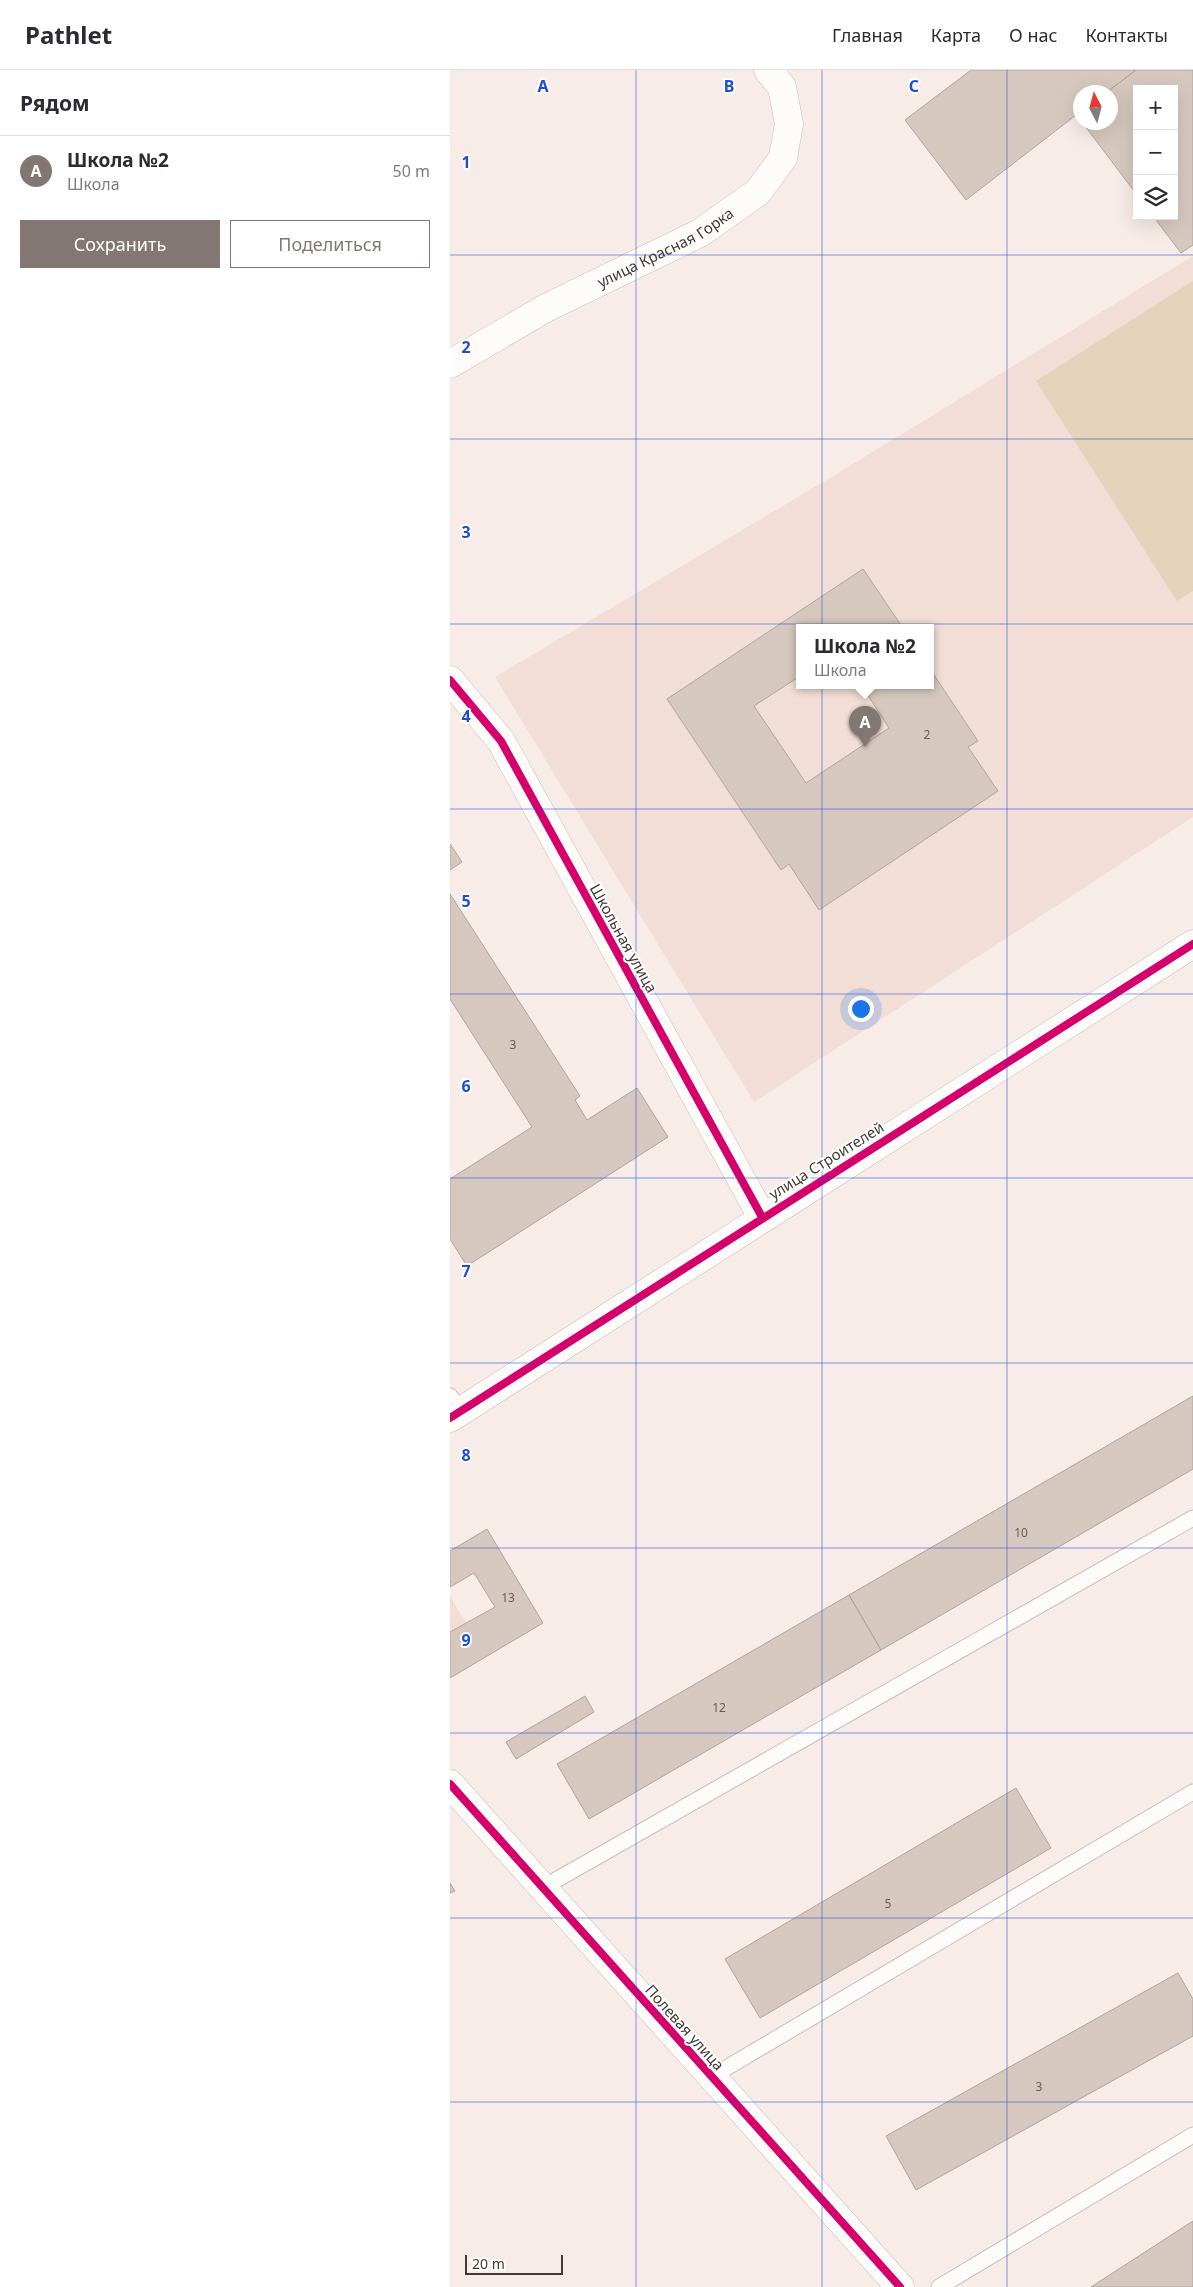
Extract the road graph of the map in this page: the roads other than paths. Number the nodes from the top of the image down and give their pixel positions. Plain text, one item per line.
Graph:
1 (768, 70) edge
2 (450, 364) edge
3 (450, 680) edge
4 (1193, 944) edge
5 (762, 1217) junction
6 (454, 1408) edge
7 (1193, 1518) edge
8 (450, 1784) edge
9 (1193, 1792) edge
10 (542, 1888) junction
11 (711, 2077) junction
12 (1193, 2135) edge
13 (900, 2287) edge
14 (939, 2287) edge

1 - 2 street, улица Красная Горка
3 - 5 street, Школьная улица
4 - 5 street, улица Строителей
5 - 6 street, улица Строителей
7 - 10 lane
8 - 10 street, Полевая улица
9 - 11 lane
10 - 11 street, Полевая улица
11 - 13 street, Полевая улица
12 - 14 lane

